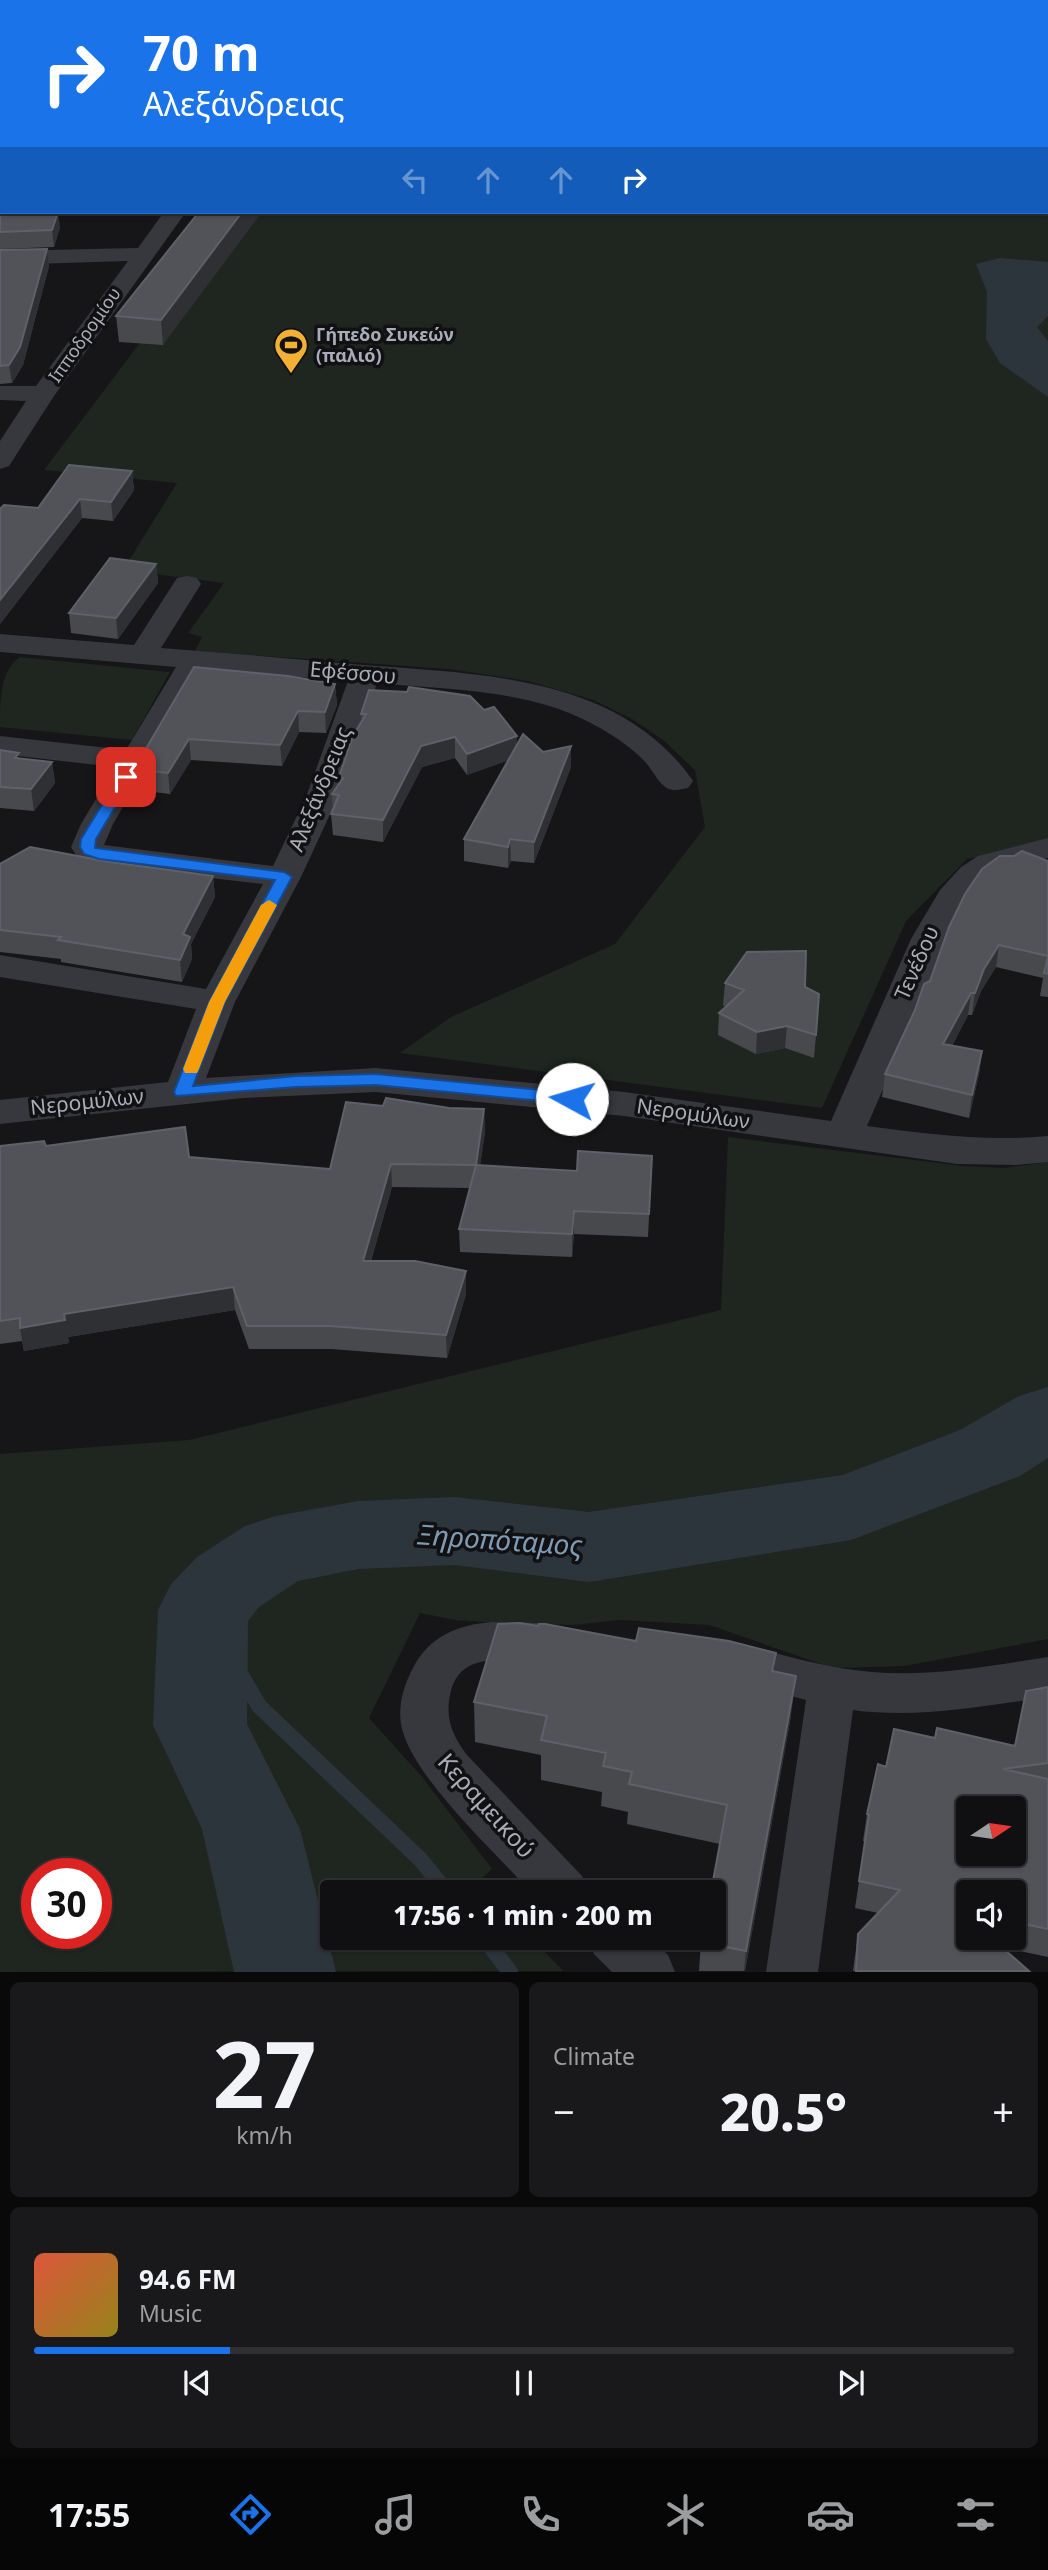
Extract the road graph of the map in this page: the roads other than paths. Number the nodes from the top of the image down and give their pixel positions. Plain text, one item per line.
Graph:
1 (173, 214) edge
2 (143, 254) junction
3 (0, 258) edge
4 (0, 393) edge
5 (43, 394) junction
6 (0, 461) edge
7 (187, 584) dead end
8 (0, 643) edge
9 (142, 655) junction
10 (195, 660) junction
11 (365, 674) junction
12 (0, 745) edge
13 (135, 760) junction
14 (677, 782) dead end
15 (1048, 848) edge
16 (284, 877) junction
17 (0, 967) edge
18 (217, 1002) junction
19 (182, 1092) junction
20 (0, 1112) edge
21 (844, 1135) junction
22 (1048, 1149) edge
23 (582, 1643) edge
24 (714, 1657) edge
25 (1048, 1677) edge
26 (832, 1687) junction
27 (553, 1880) edge
28 (626, 1950) edge
29 (649, 1972) edge
30 (792, 1972) edge

1 - 2 street, Ιπποδρομίου
2 - 3 street
2 - 5 street, Ιπποδρομίου
4 - 5 street
5 - 6 street, Ιπποδρομίου
7 - 9 street
8 - 9 street, Εφέσσου
9 - 10 street, Εφέσσου
10 - 11 street, Εφέσσου
10 - 13 street
11 - 14 street, Εφέσσου
11 - 16 street, Αλεξάνδρειας
12 - 13 street
13 - 16 street
15 - 21 street, Τενέδου
16 - 18 street, Αλεξάνδρειας
17 - 18 street
18 - 19 street, Αλεξάνδρειας
19 - 20 street, Νερομύλων
19 - 21 street, Νερομύλων
21 - 22 street, Νερομύλων
23 - 27 street, Κεραμεικού
24 - 26 street
25 - 26 street
26 - 30 street
28 - 29 street

